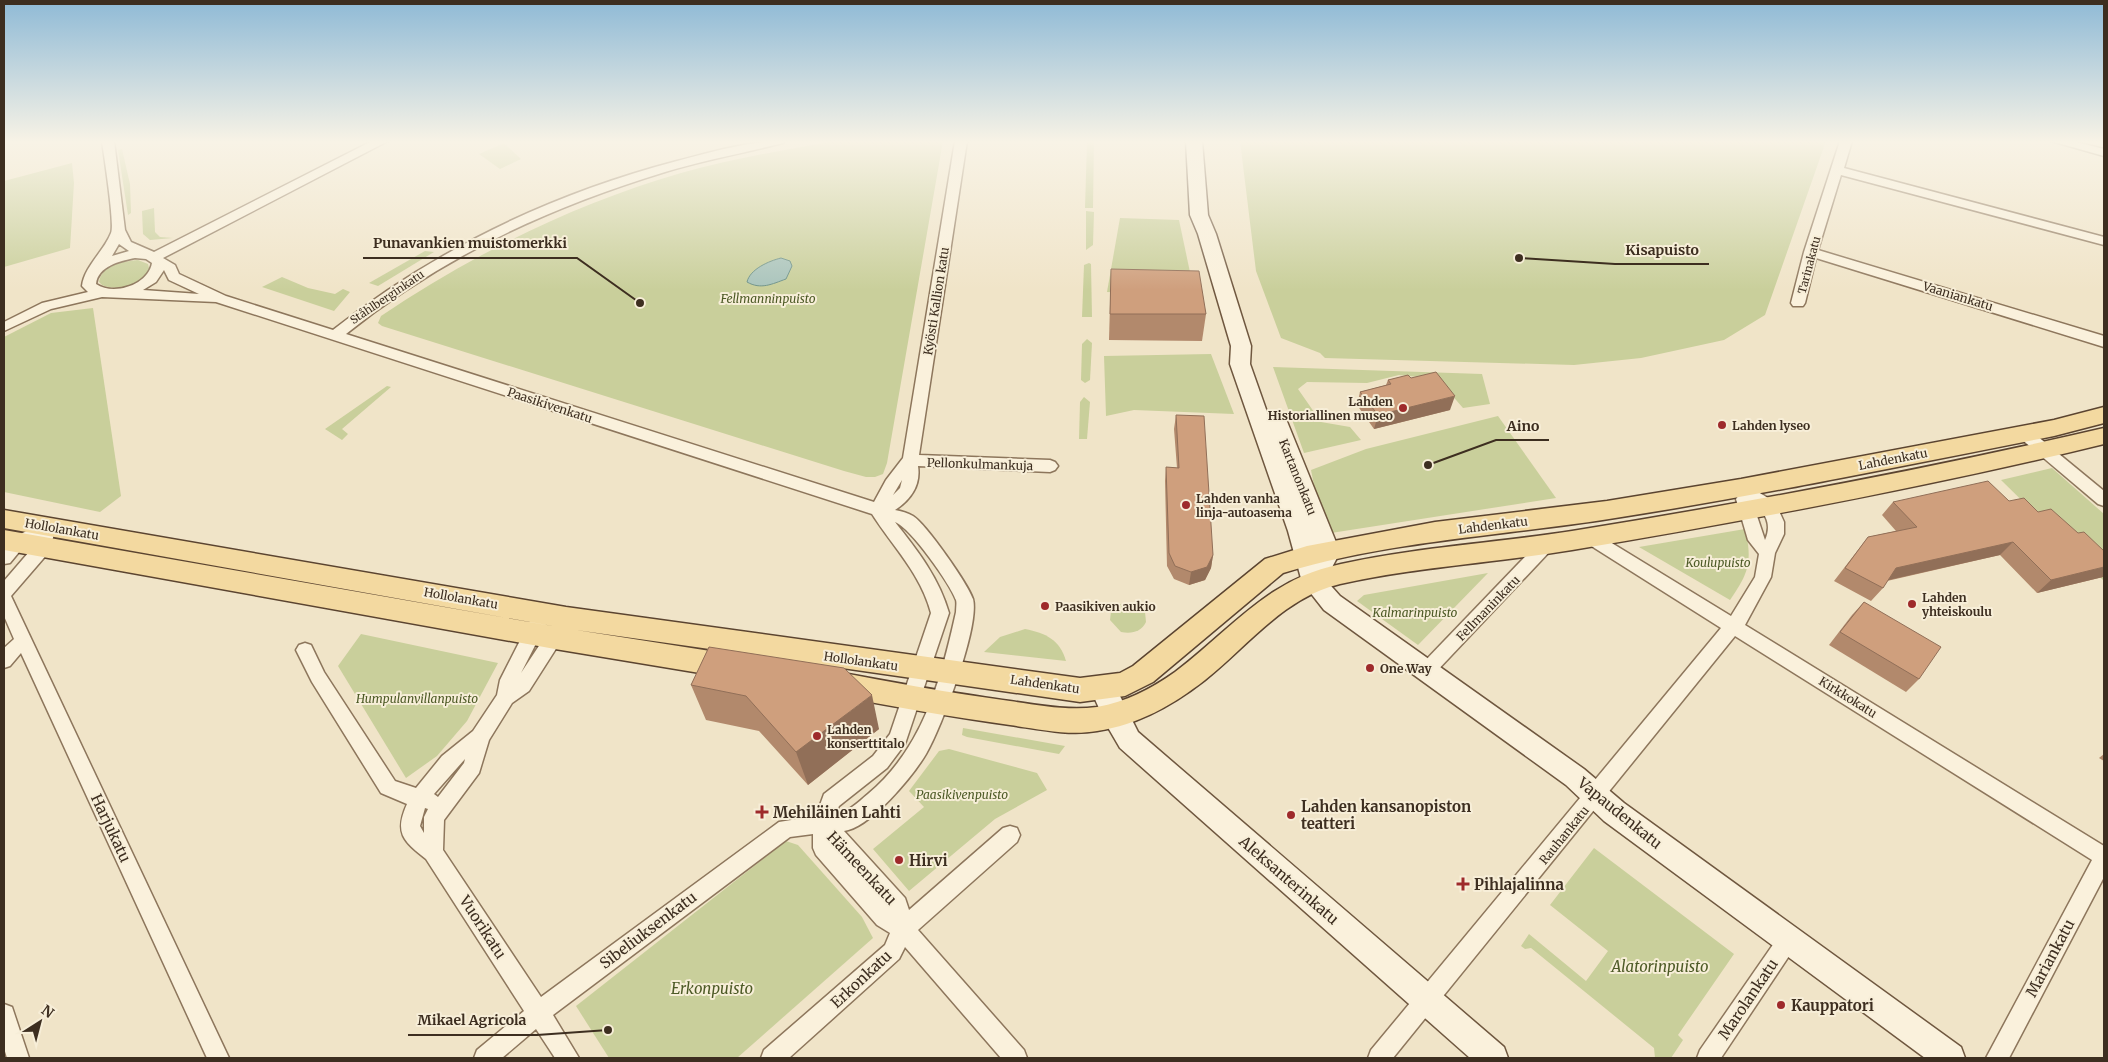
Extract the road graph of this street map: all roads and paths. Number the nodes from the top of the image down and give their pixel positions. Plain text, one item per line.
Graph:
1 (114, 191) edge
2 (285, 191) edge
3 (599, 191) edge
4 (953, 191) edge
5 (1197, 191) edge
6 (1209, 191) edge
7 (1831, 191) edge
8 (1915, 191) edge
9 (119, 230) junction
10 (1207, 234) junction
11 (2104, 241) edge
12 (1811, 252) junction
13 (152, 258) junction
14 (94, 272) junction
15 (117, 293) junction
16 (100, 294) junction
17 (222, 299) junction
18 (1798, 303) dead end
19 (47, 306) junction
20 (4, 327) edge
21 (334, 336) junction
22 (2104, 342) edge
23 (2104, 416) edge
24 (2025, 434) junction
25 (2104, 436) edge
26 (2046, 451) junction
27 (910, 460) junction
28 (1050, 466) dead end
29 (2104, 500) edge
30 (1752, 501) junction
31 (878, 511) junction
32 (4, 519) edge
33 (45, 537) junction
34 (1591, 538) junction
35 (1547, 544) junction
36 (8, 547) edge
37 (1767, 553) junction
38 (1318, 554) junction
39 (1314, 582) junction
40 (4, 593) edge
41 (4, 598) edge
42 (549, 626) junction
43 (1734, 626) junction
44 (24, 641) junction
45 (306, 650) dead end
46 (4, 661) edge
47 (920, 669) junction
48 (1428, 670) junction
49 (761, 671) edge
50 (949, 672) junction
51 (807, 678) edge
52 (1103, 688) junction
53 (899, 696) junction
54 (952, 705) junction
55 (1115, 716) junction
56 (480, 737) junction
57 (1596, 795) junction
58 (420, 799) junction
59 (442, 804) junction
60 (822, 826) junction
61 (1010, 835) dead end
62 (433, 852) junction
63 (2104, 857) edge
64 (903, 929) junction
65 (1788, 940) junction
66 (1428, 1001) junction
67 (540, 1014) junction
68 (4, 1015) edge
69 (18, 1058) edge
70 (218, 1058) edge
71 (485, 1058) edge
72 (568, 1058) edge
73 (772, 1058) edge
74 (1016, 1058) edge
75 (1379, 1058) edge
76 (1492, 1058) edge
77 (1708, 1058) edge
78 (1950, 1058) edge
79 (1997, 1058) edge

1 - 9 street
2 - 13 street
3 - 21 street, Ståhlberginkatu
4 - 27 street, Kyösti Kallion katu
5 - 10 main road, Kartanonkatu
6 - 10 main road, Kartanonkatu
7 - 12 street, Tarinakatu
8 - 11 street
9 - 13 street
9 - 14 street
10 - 38 main road, Kartanonkatu
12 - 18 street, Tarinakatu
12 - 22 street, Vaaniankatu
13 - 14 street
13 - 15 street
13 - 17 street, Paasikivenkatu
14 - 16 street
14 - 19 street
15 - 16 street
15 - 17 street, Paasikivenkatu
16 - 19 street
17 - 21 street, Paasikivenkatu
19 - 20 street
21 - 31 street, Paasikivenkatu
23 - 24 main road, Lahdenkatu
24 - 26 street
24 - 30 main road, Lahdenkatu
25 - 26 main road, Lahdenkatu
26 - 29 street
26 - 30 main road, Lahdenkatu
27 - 28 street, Pellonkulmankuja
27 - 31 street, Kyösti Kallion katu
30 - 34 main road, Lahdenkatu
30 - 37 street
30 - 37 street, Rauhankatu
30 - 38 main road, Lahdenkatu
31 - 47 street
31 - 50 street, Paasikivenkatu
32 - 33 main road, Hollolankatu
33 - 36 main road, Hollolankatu
33 - 40 street
33 - 42 main road, Hollolankatu
34 - 35 main road, Lahdenkatu
34 - 43 street, Kirkkokatu
35 - 39 main road, Lahdenkatu
35 - 48 street, Fellmaninkatu
37 - 43 street, Rauhankatu
38 - 39 main road, Vapaudenkatu
38 - 52 main road, Lahdenkatu
39 - 48 main road, Vapaudenkatu
39 - 55 main road, Lahdenkatu
41 - 44 street, Harjukatu
42 - 47 main road, Hollolankatu
42 - 49 main road, Hollolankatu
42 - 56 street
43 - 57 street, Rauhankatu
43 - 63 street, Kirkkokatu
44 - 46 street
44 - 70 street, Harjukatu
45 - 58 street
47 - 50 main road, Lahdenkatu
47 - 53 street
48 - 57 main road, Vapaudenkatu
50 - 52 main road, Lahdenkatu
50 - 54 street, Sibeliuksenkatu
51 - 53 main road, Hollolankatu
52 - 55 main road, Aleksanterinkatu
53 - 54 main road, Hollolankatu
53 - 60 street
54 - 55 main road, Lahdenkatu
54 - 60 street, Sibeliuksenkatu
55 - 66 main road, Aleksanterinkatu
56 - 58 street, Vuorikatu
56 - 59 street
57 - 65 main road, Vapaudenkatu
57 - 66 street, Rauhankatu
58 - 59 street
58 - 62 street, Vuorikatu
59 - 62 street
60 - 64 street, Hämeenkatu
60 - 67 street, Sibeliuksenkatu
61 - 64 street, Erkonkatu
62 - 67 street, Vuorikatu
63 - 79 street, Mariankatu
64 - 73 street, Erkonkatu
64 - 74 street, Hämeenkatu
65 - 77 street, Marolankatu
65 - 78 main road, Vapaudenkatu
66 - 75 street, Rauhankatu
66 - 76 main road, Aleksanterinkatu
67 - 71 street, Sibeliuksenkatu
67 - 72 street, Vuorikatu
68 - 69 street

